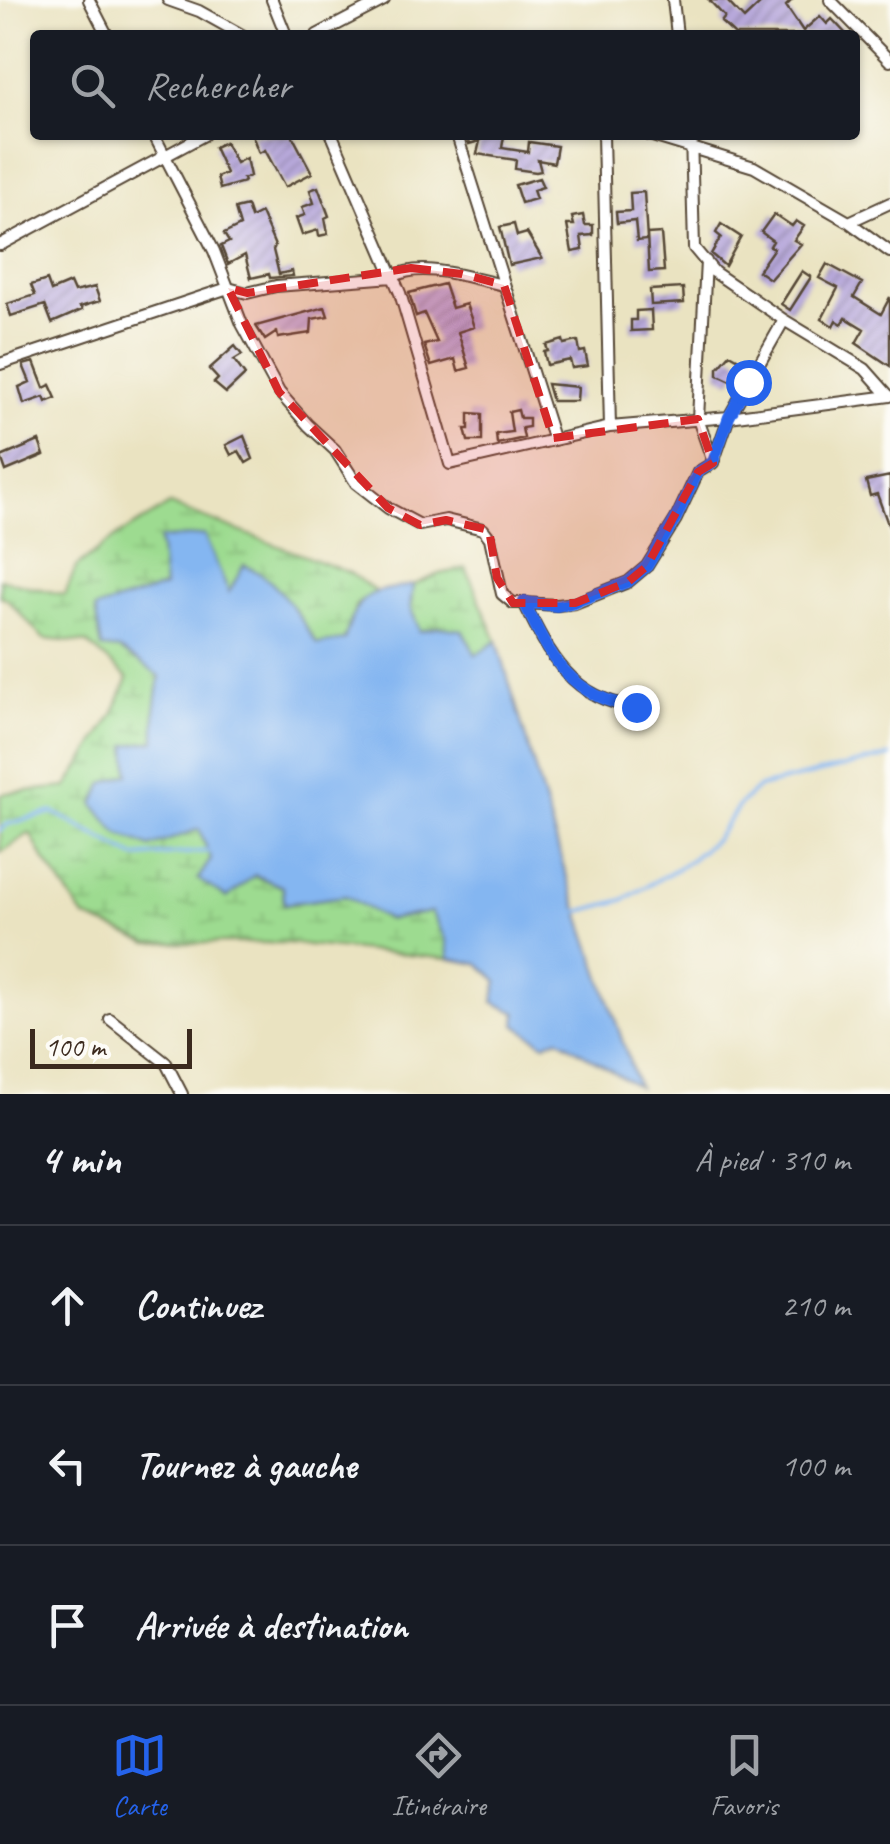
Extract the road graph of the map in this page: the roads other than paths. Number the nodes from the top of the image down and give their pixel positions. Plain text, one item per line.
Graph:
1 (89, 0) edge
2 (168, 0) edge
3 (272, 0) edge
4 (384, 0) edge
5 (673, 0) edge
6 (830, 0) edge
7 (104, 30) edge
8 (233, 30) edge
9 (284, 30) edge
10 (327, 30) edge
11 (677, 30) edge
12 (860, 30) edge
13 (860, 30) edge
14 (890, 61) edge
15 (157, 140) edge
16 (196, 140) edge
17 (334, 140) edge
18 (459, 140) edge
19 (602, 140) edge
20 (692, 140) edge
21 (166, 158) junction
22 (890, 204) edge
23 (849, 222) junction
24 (0, 245) edge
25 (890, 252) edge
26 (706, 260) junction
27 (393, 277) junction
28 (504, 286) junction
29 (228, 288) junction
30 (784, 320) junction
31 (0, 364) edge
32 (890, 396) edge
33 (729, 417) junction
34 (698, 420) junction
35 (610, 427) junction
36 (554, 438) junction
37 (713, 462) junction
38 (524, 602) junction
39 (636, 707) dead end
40 (110, 1019) dead end
41 (182, 1094) edge

1 - 7 street
2 - 8 street
3 - 9 street
4 - 10 street
5 - 11 street
6 - 12 street
13 - 14 street
15 - 21 street
16 - 21 street
17 - 27 street
18 - 28 street
19 - 35 street
20 - 23 street
20 - 26 street
21 - 24 street
21 - 29 street
22 - 23 street
23 - 25 street
26 - 30 street
26 - 34 street
27 - 28 street
27 - 29 street
27 - 36 street
28 - 36 street
29 - 31 street
29 - 38 street
30 - 32 street
30 - 33 street
32 - 33 street
33 - 34 street
33 - 37 street
34 - 35 street
34 - 37 street
35 - 36 street
37 - 38 street
38 - 39 street
40 - 41 street

